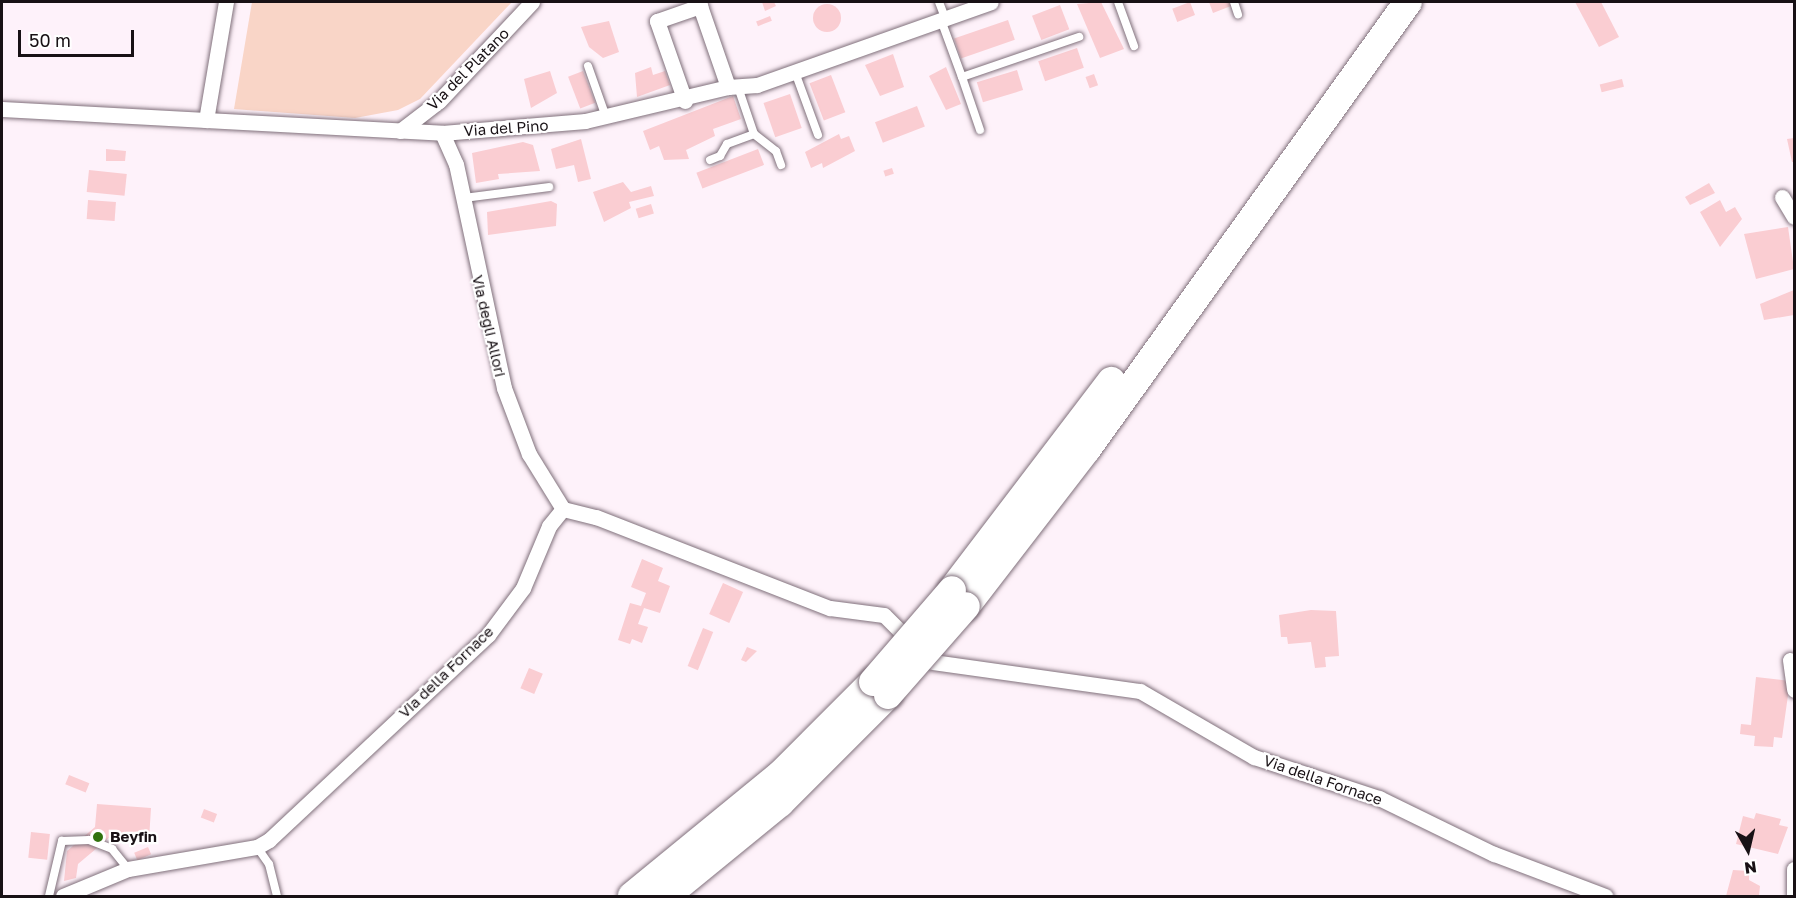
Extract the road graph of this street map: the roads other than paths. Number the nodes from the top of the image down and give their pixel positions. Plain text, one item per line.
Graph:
1 (226, 2) edge
2 (532, 2) edge
3 (939, 2) edge
4 (991, 2) edge
5 (1118, 2) edge
6 (1234, 2) edge
7 (1384, 2) edge
8 (1408, 2) edge
9 (1238, 14) dead end
10 (943, 19) junction
11 (1079, 37) dead end
12 (1134, 46) dead end
13 (588, 66) dead end
14 (795, 72) junction
15 (962, 77) junction
16 (734, 88) junction
17 (685, 101) junction
18 (2, 109) edge
19 (607, 118) junction
20 (206, 120) junction
21 (980, 130) dead end
22 (400, 131) junction
23 (442, 133) junction
24 (754, 134) junction
25 (818, 135) dead end
26 (710, 160) dead end
27 (781, 165) dead end
28 (549, 187) dead end
29 (1782, 197) dead end
30 (464, 198) junction
31 (1794, 217) edge
32 (563, 509) junction
33 (959, 598) junction
34 (900, 631) dead end
35 (1790, 660) dead end
36 (933, 662) dead end
37 (881, 688) junction
38 (1794, 690) edge
39 (257, 847) junction
40 (128, 869) junction
41 (1794, 869) edge
42 (1794, 894) edge
43 (49, 897) edge
44 (63, 897) edge
45 (277, 897) edge
46 (632, 897) edge
47 (666, 897) edge
48 (1605, 897) edge

1 - 20 street
2 - 22 street, Via del Platano
3 - 10 lane
4 - 10 street, Via del Pino
5 - 12 lane
6 - 9 lane
7 - 33 highway
8 - 33 highway
10 - 14 street, Via del Pino
10 - 15 lane
11 - 15 lane
13 - 19 lane
14 - 16 street, Via del Pino
14 - 25 lane
15 - 21 lane
16 - 17 street, Via del Pino
16 - 17 street
16 - 24 lane
17 - 19 street, Via del Pino
18 - 20 street, Via del Pino
19 - 23 street, Via del Pino
20 - 22 street, Via del Pino
22 - 23 street, Via del Pino
23 - 30 street, Via degli Allori
24 - 26 lane
24 - 27 lane
28 - 30 lane
29 - 31 street
30 - 32 street, Via degli Allori
32 - 34 street
32 - 39 street, Via della Fornace
33 - 37 highway, bridge
35 - 38 street
36 - 48 street, Via della Fornace
37 - 46 highway
37 - 47 highway
39 - 40 street
39 - 45 lane
40 - 43 lane
40 - 44 street
41 - 42 street

